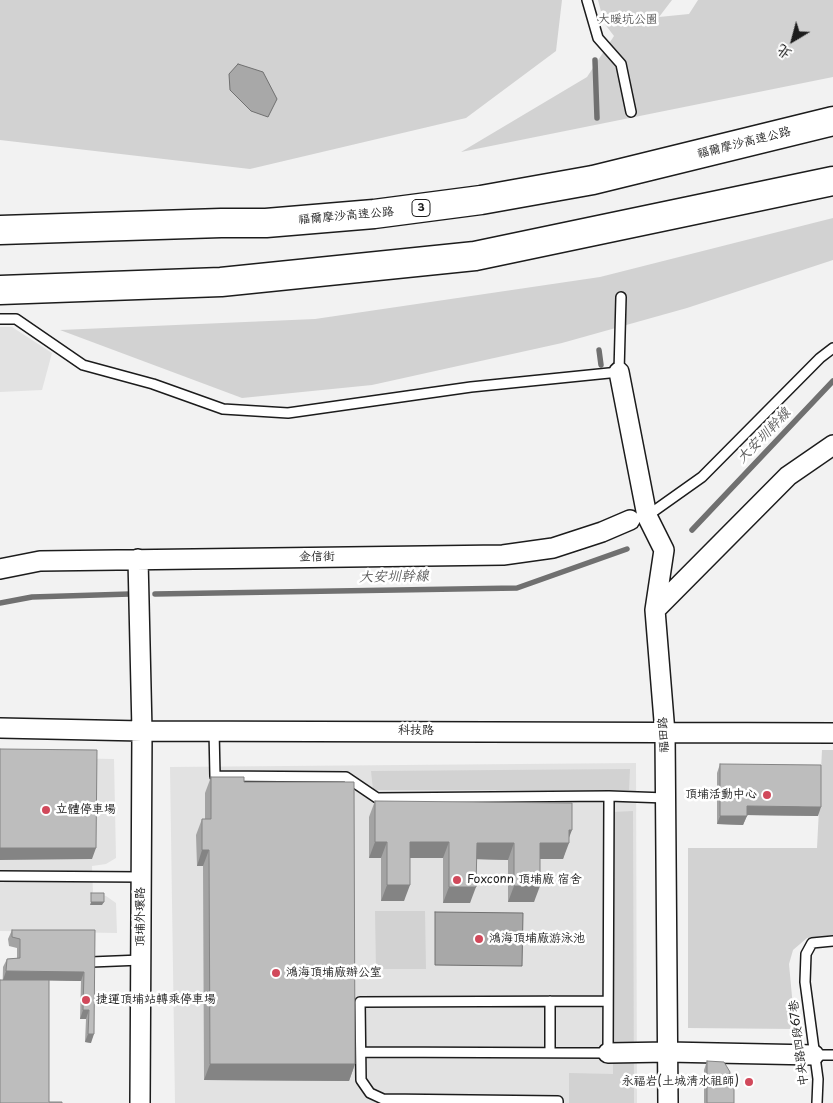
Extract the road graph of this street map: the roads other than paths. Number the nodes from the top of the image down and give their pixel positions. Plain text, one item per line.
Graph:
1 (587, 0) edge
2 (631, 112) dead end
3 (833, 121) edge
4 (833, 181) edge
5 (0, 230) edge
6 (0, 290) edge
7 (621, 297) dead end
8 (0, 319) edge
9 (833, 348) edge
10 (619, 372) junction
11 (833, 445) edge
12 (638, 518) junction
13 (138, 560) junction
14 (0, 569) edge
15 (655, 610) junction
16 (0, 728) edge
17 (214, 730) junction
18 (142, 731) junction
19 (665, 733) junction
20 (833, 733) edge
21 (609, 796) junction
22 (666, 798) junction
23 (0, 876) edge
24 (142, 877) junction
25 (833, 941) edge
26 (141, 960) junction
27 (91, 962) edge
28 (550, 1001) junction
29 (607, 1001) junction
30 (361, 1052) junction
31 (668, 1052) junction
32 (550, 1053) junction
33 (608, 1053) junction
34 (824, 1055) edge
35 (140, 1103) edge
36 (558, 1103) edge
37 (668, 1103) edge
38 (817, 1103) edge

1 - 2 lane
3 - 5 highway, 福爾摩沙高速公路 / 3
4 - 6 highway
7 - 10 lane
8 - 10 lane
9 - 12 lane
10 - 12 street
11 - 15 street
12 - 13 street, 金信街
12 - 15 street
13 - 14 street, 金信街
13 - 18 street, 頂埔外環路
15 - 19 street, 福田路
16 - 18 street, 科技路
17 - 18 street, 科技路
17 - 19 street, 科技路
17 - 21 lane
18 - 24 street, 頂埔外環路
19 - 20 street, 科技路
19 - 22 street, 福田路
21 - 22 lane
21 - 29 lane
22 - 31 street, 福田路
23 - 24 lane
24 - 26 street, 頂埔外環路
25 - 34 lane, 中央路四段67巷
26 - 27 lane
26 - 35 street, 頂埔外環路
28 - 29 lane
28 - 30 lane
28 - 32 lane
29 - 33 lane
30 - 32 lane
30 - 36 lane
31 - 33 street
31 - 34 street
31 - 37 street, 福田路
32 - 33 lane
34 - 38 lane, 中央路四段67巷

